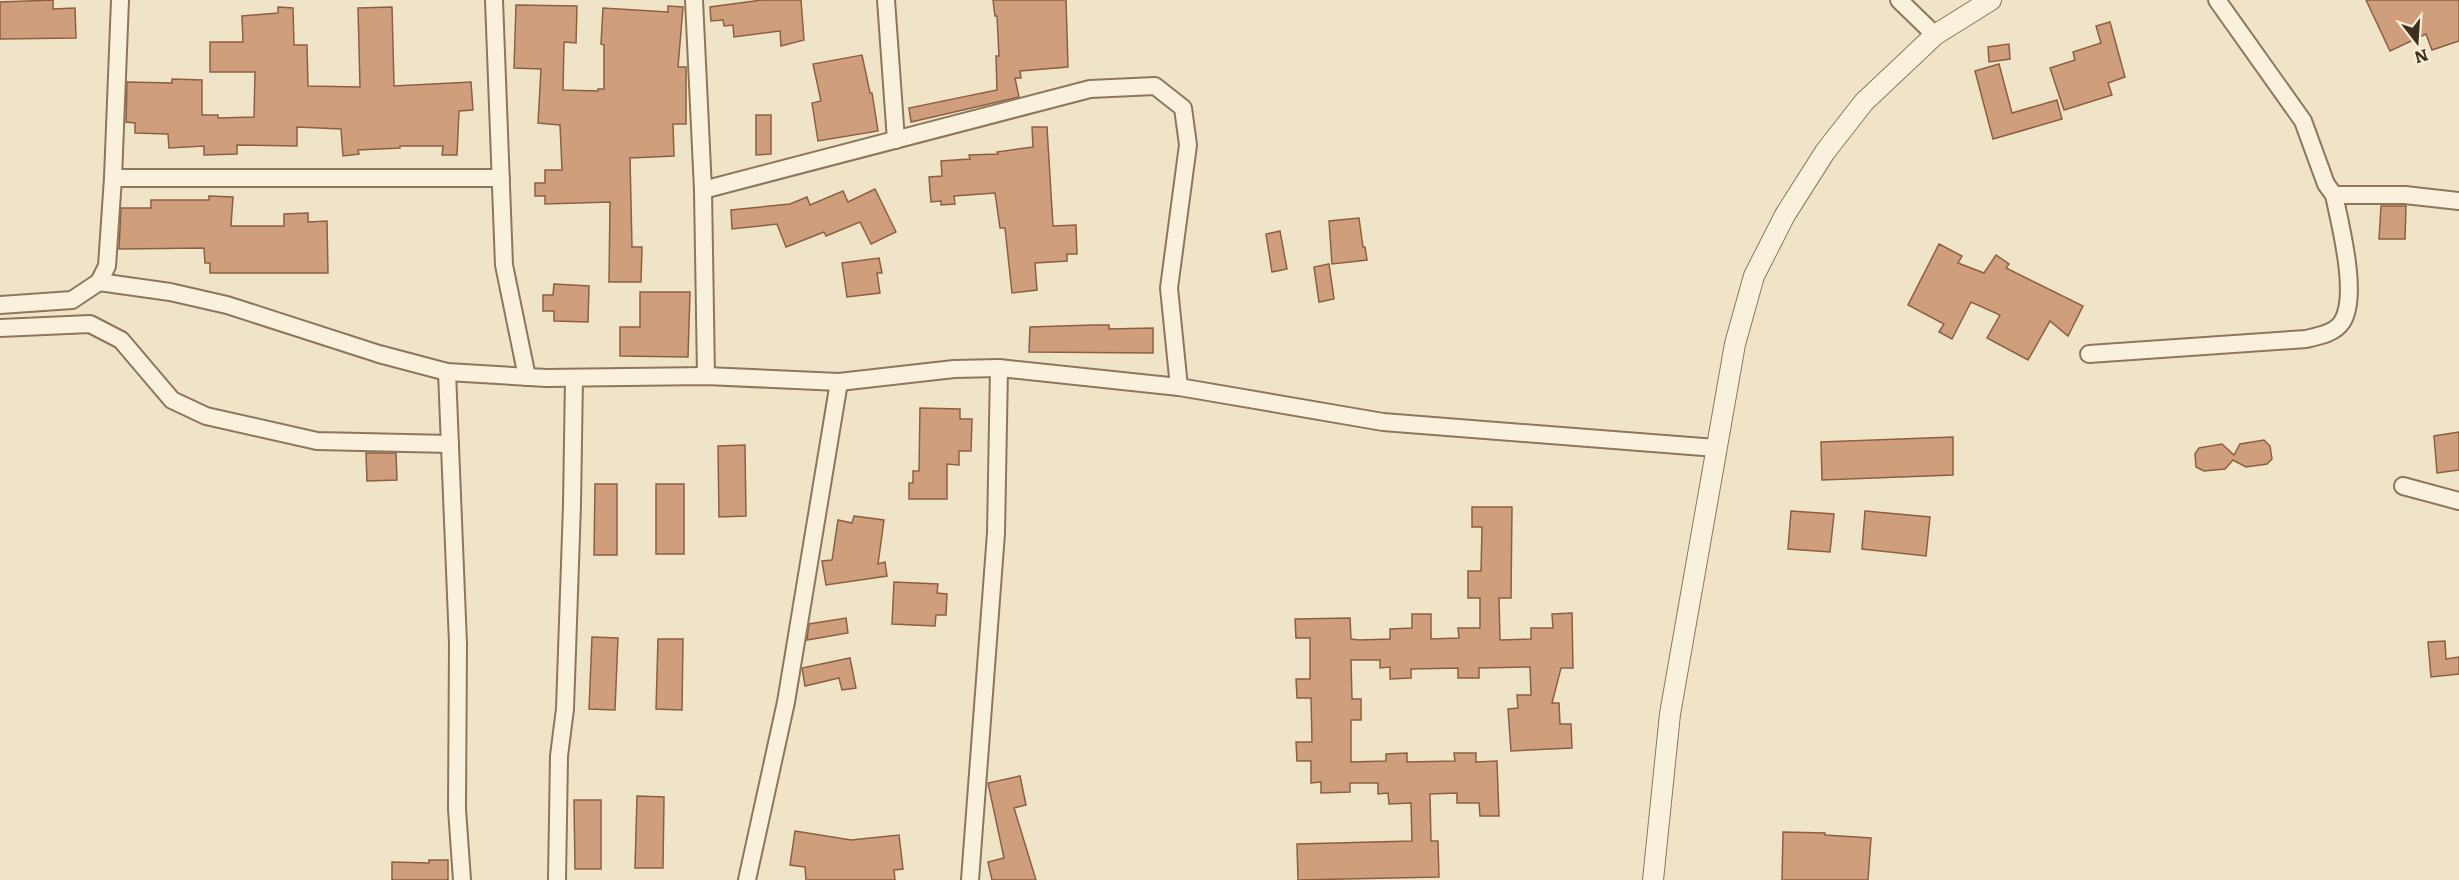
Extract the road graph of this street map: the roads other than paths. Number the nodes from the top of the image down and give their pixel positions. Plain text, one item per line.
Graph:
1 (120, 0) edge
2 (494, 0) edge
3 (694, 0) edge
4 (886, 0) edge
5 (1899, 0) edge
6 (1991, 0) edge
7 (2217, 0) edge
8 (1935, 35) junction
9 (896, 140) junction
10 (113, 178) junction
11 (501, 178) junction
12 (703, 190) junction
13 (2334, 195) junction
14 (2459, 201) edge
15 (99, 282) junction
16 (0, 305) edge
17 (0, 328) edge
18 (2089, 354) dead end
19 (999, 368) junction
20 (447, 372) junction
21 (706, 376) junction
22 (527, 377) junction
23 (574, 378) junction
24 (839, 382) junction
25 (1179, 387) junction
26 (450, 444) junction
27 (1716, 448) junction
28 (2403, 486) dead end
29 (2459, 501) edge
30 (462, 880) edge
31 (557, 880) edge
32 (747, 880) edge
33 (970, 880) edge
34 (1653, 880) edge

1 - 10 street
2 - 11 street
3 - 12 street
4 - 9 street
5 - 8 street
6 - 8 street
7 - 13 street
8 - 27 street
9 - 12 street
9 - 25 street
10 - 11 street
10 - 15 street
11 - 22 street
12 - 21 street
13 - 14 street
13 - 18 street
15 - 16 street
15 - 20 street
17 - 26 street
19 - 24 street
19 - 25 street
19 - 33 street
20 - 22 street
20 - 26 street
21 - 23 street
21 - 24 street
22 - 23 street
23 - 31 street
24 - 32 street
25 - 27 street
26 - 30 street
27 - 34 street
28 - 29 street

